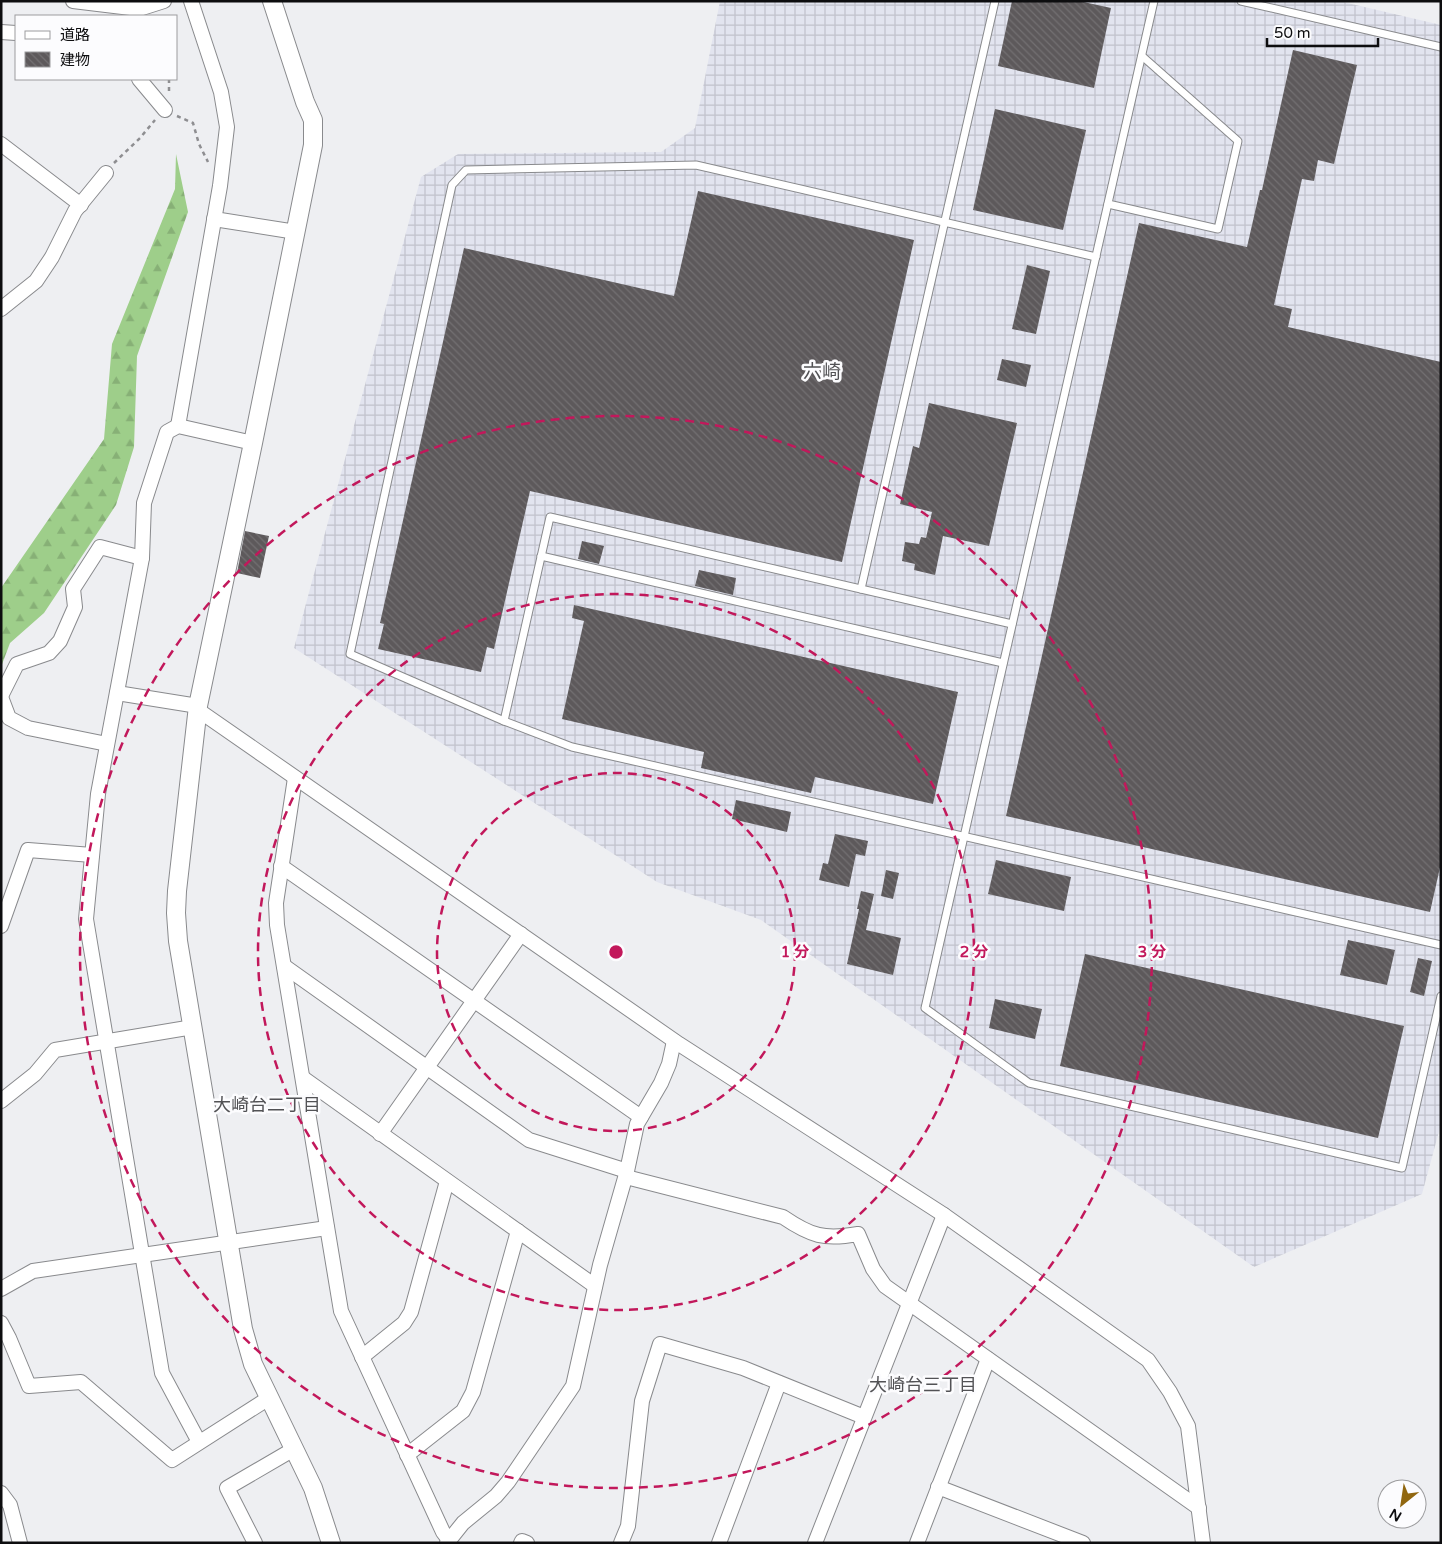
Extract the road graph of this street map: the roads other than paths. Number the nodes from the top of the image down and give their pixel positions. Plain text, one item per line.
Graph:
1 (73, 1) edge
2 (164, 1) edge
3 (191, 1) edge
4 (272, 1) edge
5 (995, 1) edge
6 (1154, 1) edge
7 (1241, 1) edge
8 (88, 2) edge
9 (1, 32) edge
10 (15, 33) edge
11 (1441, 47) edge
12 (1142, 56) junction
13 (140, 80) edge
14 (164, 110) road end
15 (1, 144) edge
16 (106, 173) road end
17 (1108, 204) junction
18 (80, 205) junction
19 (214, 219) junction
20 (944, 222) junction
21 (296, 232) junction
22 (1096, 257) junction
23 (1, 309) edge
24 (178, 426) junction
25 (254, 443) junction
26 (541, 556) junction
27 (142, 558) junction
28 (861, 588) junction
29 (1012, 624) junction
30 (1003, 663) junction
31 (117, 693) junction
32 (1, 696) edge
33 (198, 708) junction
34 (504, 721) junction
35 (107, 744) junction
36 (295, 778) junction
37 (964, 836) junction
38 (92, 855) junction
39 (282, 866) junction
40 (1, 926) edge
41 (520, 934) junction
42 (1441, 945) edge
43 (284, 966) junction
44 (1441, 996) edge
45 (474, 1000) junction
46 (192, 1027) junction
47 (674, 1041) junction
48 (107, 1042) junction
49 (427, 1068) junction
50 (303, 1078) junction
51 (1, 1101) edge
52 (641, 1117) junction
53 (380, 1134) junction
54 (626, 1174) junction
55 (446, 1181) junction
56 (944, 1215) junction
57 (327, 1228) junction
58 (518, 1231) junction
59 (229, 1242) junction
60 (142, 1255) junction
61 (596, 1286) junction
62 (1, 1289) edge
63 (909, 1303) junction
64 (1, 1324) edge
65 (362, 1357) junction
66 (988, 1359) junction
67 (780, 1383) junction
68 (269, 1398) junction
69 (864, 1417) junction
70 (200, 1442) junction
71 (294, 1449) junction
72 (407, 1455) junction
73 (938, 1487) junction
74 (1, 1493) edge
75 (1198, 1508) junction
76 (448, 1541) edge
77 (20, 1543) edge
78 (255, 1543) edge
79 (331, 1543) edge
80 (521, 1543) edge
81 (527, 1543) edge
82 (622, 1543) edge
83 (719, 1543) edge
84 (815, 1543) edge
85 (917, 1543) edge
86 (1083, 1543) edge
87 (1203, 1543) edge

1 - 8 street
2 - 8 street
3 - 19 street
4 - 21 street
5 - 20 lane
6 - 12 lane
7 - 11 lane
9 - 10 street
12 - 17 lane
12 - 17 lane
13 - 14 street
15 - 18 street
16 - 18 street
17 - 22 lane
18 - 23 street
19 - 21 street
19 - 24 street
20 - 22 lane
20 - 28 lane
20 - 34 lane
21 - 25 street
22 - 29 lane
24 - 25 street
24 - 27 street
25 - 33 street
26 - 28 lane
26 - 30 lane
26 - 34 lane
27 - 31 street
27 - 32 street
28 - 29 lane
29 - 30 lane
30 - 37 lane
31 - 33 street
31 - 35 street
32 - 35 street
33 - 36 street
33 - 46 street
34 - 37 lane
35 - 38 street
36 - 39 street
36 - 41 street
37 - 42 lane
37 - 44 lane
38 - 40 street
38 - 48 street
39 - 43 street
39 - 45 street
41 - 45 street
41 - 47 street
43 - 49 street
43 - 50 street
45 - 49 street
45 - 52 street
46 - 48 street
46 - 59 street
47 - 52 street
47 - 56 street
48 - 51 street
48 - 60 street
49 - 53 street
49 - 54 street
50 - 53 street
50 - 57 street
52 - 54 street
53 - 55 street
54 - 61 street
54 - 63 street
55 - 58 street
55 - 65 street
56 - 63 street
56 - 75 street
57 - 59 street
57 - 65 street
58 - 61 street
58 - 72 street
59 - 60 street
59 - 68 street
60 - 62 street
60 - 70 street
61 - 76 street
63 - 66 street
63 - 69 street
64 - 70 street
65 - 72 street
66 - 73 street
66 - 75 street
67 - 69 street
67 - 82 street
67 - 83 street
68 - 70 street
68 - 71 street
69 - 84 street
71 - 78 street
71 - 79 street
72 - 76 street
73 - 85 street
73 - 86 street
74 - 77 street
75 - 87 street
80 - 81 street

